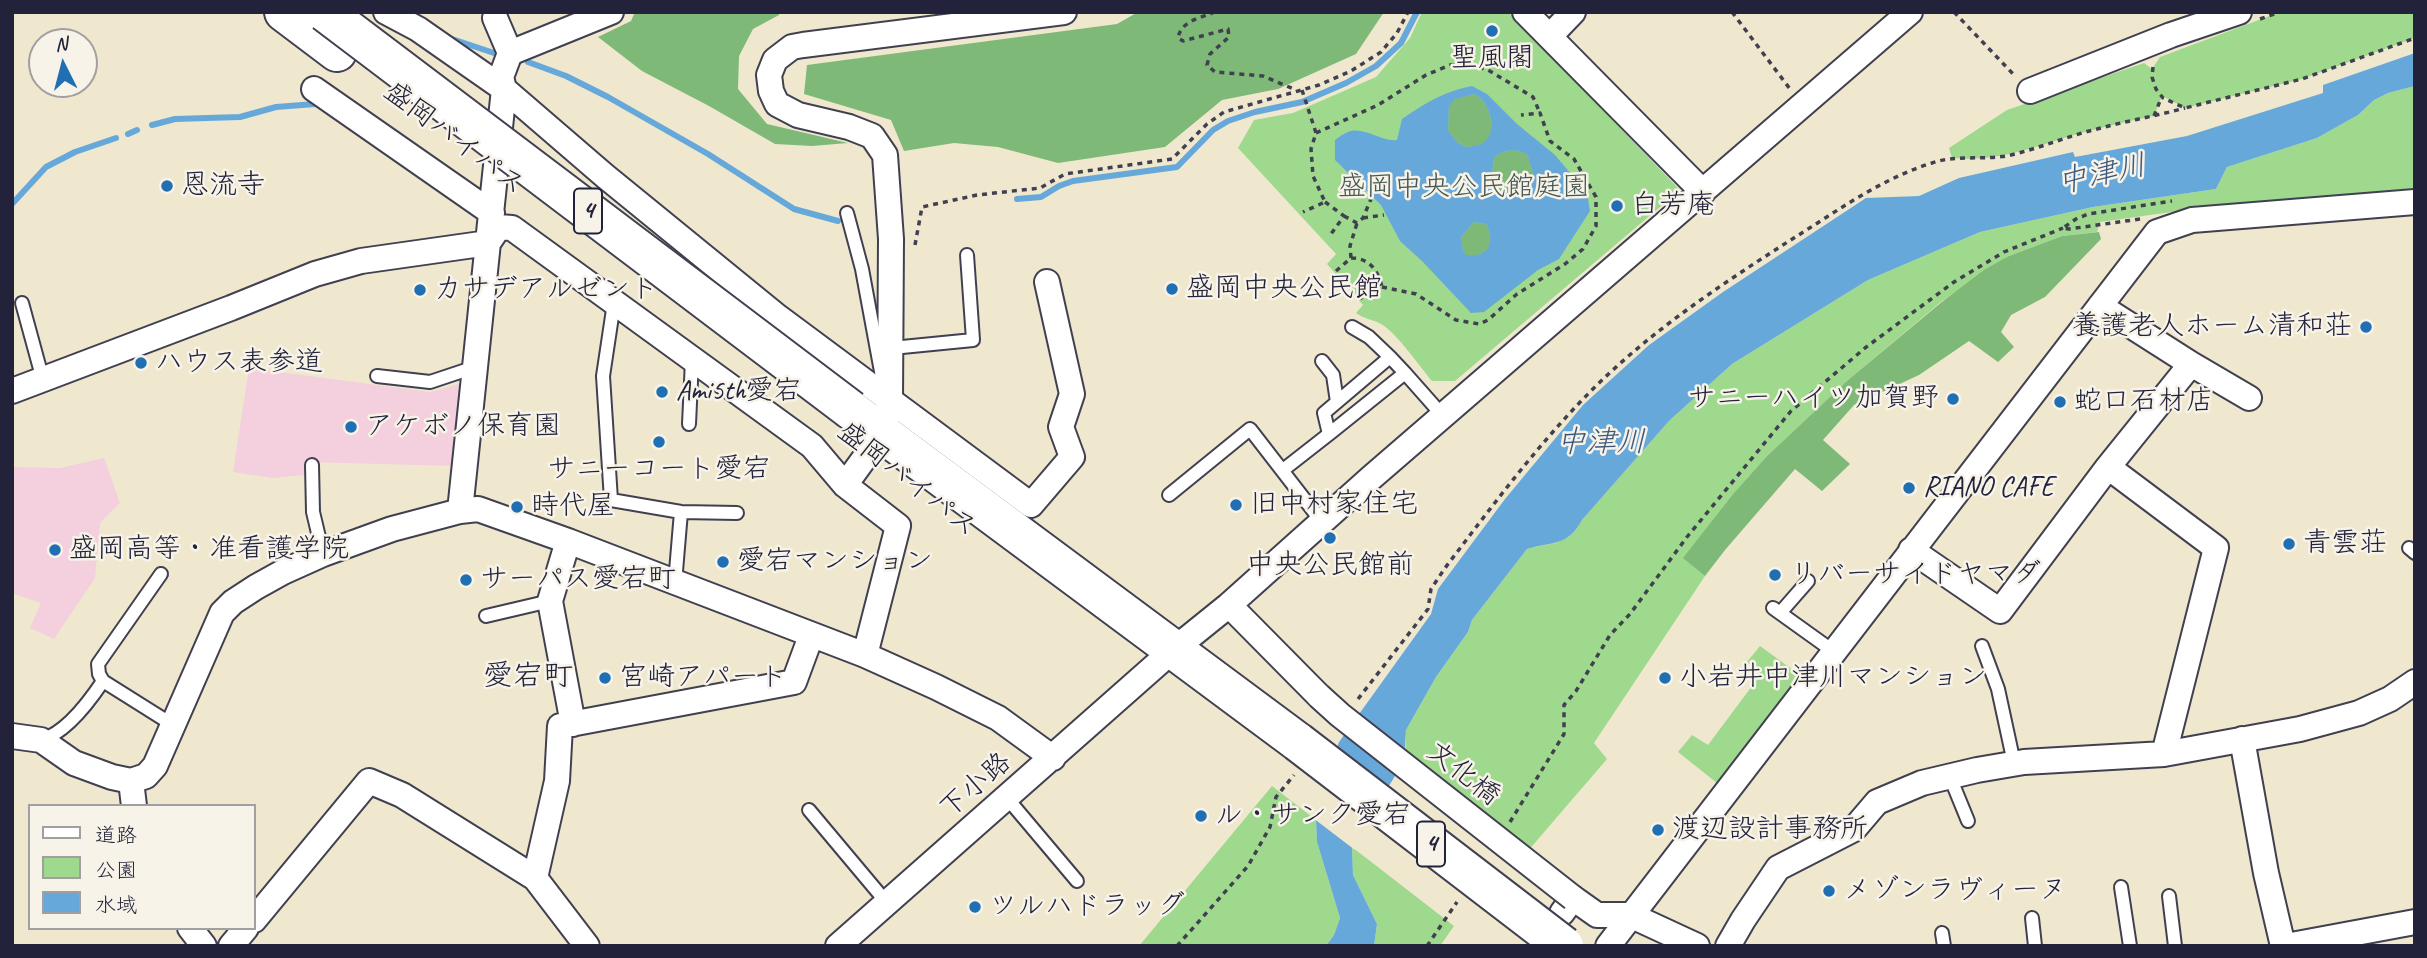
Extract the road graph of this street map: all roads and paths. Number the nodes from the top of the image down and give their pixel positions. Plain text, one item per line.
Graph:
1 (284, 12) edge
2 (326, 12) edge
3 (386, 12) edge
4 (611, 12) edge
5 (1064, 12) edge
6 (1215, 12) edge
7 (1408, 12) edge
8 (1525, 12) edge
9 (1573, 12) edge
10 (1732, 12) edge
11 (1910, 12) edge
12 (1954, 12) edge
13 (2280, 12) edge
14 (2245, 17) edge
15 (495, 18) dead end
16 (1550, 36) junction
17 (2415, 37) edge
18 (510, 53) junction
19 (2156, 63) dead end
20 (314, 89) dead end
21 (504, 89) junction
22 (1300, 90) junction
23 (2029, 91) joint
24 (2162, 96) junction
25 (1803, 106) junction
26 (2185, 108) junction
27 (1540, 113) junction
28 (1521, 115) dead end
29 (2154, 116) junction
30 (1316, 133) junction
31 (1703, 192) junction
32 (1371, 199) dead end
33 (1325, 202) junction
34 (2415, 202) edge
35 (1303, 212) dead end
36 (492, 213) junction
37 (847, 213) dead end
38 (1384, 215) dead end
39 (1343, 216) junction
40 (1363, 218) junction
41 (1357, 223) junction
42 (2063, 228) dead end
43 (1331, 234) dead end
44 (488, 243) junction
45 (914, 248) dead end
46 (967, 255) dead end
47 (1351, 258) junction
48 (1336, 271) dead end
49 (1047, 282) dead end
50 (1382, 287) junction
51 (1360, 299) dead end
52 (22, 303) dead end
53 (614, 303) junction
54 (2100, 306) junction
55 (1352, 327) dead end
56 (892, 348) junction
57 (1390, 357) junction
58 (692, 359) junction
59 (1322, 361) dead end
60 (2191, 364) junction
61 (475, 368) junction
62 (1405, 373) junction
63 (377, 376) dead end
64 (43, 380) junction
65 (12, 391) edge
66 (2249, 398) dead end
67 (1337, 402) junction
68 (1443, 416) junction
69 (845, 419) junction
70 (689, 424) dead end
71 (881, 429) junction
72 (1329, 434) junction
73 (312, 465) dead end
74 (2108, 467) junction
75 (1283, 470) junction
76 (845, 485) junction
77 (1169, 495) dead end
78 (460, 511) junction
79 (681, 512) junction
80 (737, 513) dead end
81 (1322, 522) junction
82 (568, 541) junction
83 (1911, 550) junction
84 (323, 554) junction
85 (161, 574) dead end
86 (1808, 581) dead end
87 (675, 583) junction
88 (550, 601) junction
89 (1229, 605) junction
90 (486, 616) dead end
91 (811, 636) junction
92 (1982, 646) dead end
93 (1833, 652) junction
94 (865, 655) junction
95 (1163, 660) junction
96 (103, 681) junction
97 (2415, 682) edge
98 (1357, 700) dead end
99 (573, 724) junction
100 (173, 725) junction
101 (12, 736) edge
102 (2242, 739) junction
103 (41, 740) junction
104 (2164, 754) junction
105 (1294, 757) junction
106 (1053, 758) junction
107 (2014, 763) junction
108 (1950, 777) junction
109 (131, 781) junction
110 (1007, 798) junction
111 (134, 804) edge
112 (809, 810) dead end
113 (1968, 821) dead end
114 (1507, 827) dead end
115 (535, 878) junction
116 (1077, 881) dead end
117 (2121, 887) dead end
118 (2169, 896) dead end
119 (887, 903) junction
120 (1630, 915) junction
121 (256, 918) edge
122 (2032, 918) dead end
123 (1566, 919) edge
124 (2415, 922) edge
125 (192, 930) edge
126 (244, 930) edge
127 (204, 946) edge
128 (231, 946) edge
129 (587, 946) edge
130 (838, 946) edge
131 (1177, 946) edge
132 (1530, 946) edge
133 (1608, 946) edge
134 (1697, 946) edge
135 (1728, 946) edge
136 (2035, 946) edge
137 (2130, 946) edge
138 (2175, 946) edge
139 (2284, 946) edge

1 - 69 highway, 盛岡バイパス / 4
2 - 69 highway, 盛岡バイパス / 4, bridge
3 - 21 street
4 - 18 street
5 - 56 street
6 - 22 path
7 - 22 path
8 - 16 street
9 - 16 street
10 - 25 path
11 - 25 street, 下小路
12 - 23 path
13 - 14 path
14 - 23 street
15 - 18 street
16 - 31 street
17 - 26 path
18 - 21 street
19 - 24 path
20 - 36 street
21 - 36 street
21 - 71 street
22 - 30 path
22 - 45 path
24 - 26 path
24 - 29 path
25 - 31 street, 下小路
26 - 29 path
27 - 28 path
27 - 30 path
27 - 50 path
29 - 98 path
30 - 33 path
31 - 68 street, 下小路
32 - 40 path
33 - 35 path
33 - 39 path
34 - 54 street
36 - 44 street
37 - 71 lane
38 - 40 path
39 - 41 path
39 - 43 path
40 - 41 path
41 - 47 path
42 - 114 path
44 - 53 street
44 - 61 street
44 - 64 street
46 - 56 lane
47 - 48 path
47 - 50 path
49 - 71 street
50 - 51 path
52 - 64 lane
53 - 58 street
53 - 79 lane
54 - 60 street
54 - 83 street
55 - 57 lane
56 - 71 street
57 - 62 lane
57 - 67 lane
58 - 70 lane
58 - 76 street
59 - 67 lane
60 - 66 street
60 - 74 street
61 - 63 lane
61 - 78 street
62 - 68 lane
62 - 72 lane
64 - 65 street
67 - 72 lane
68 - 81 street, 下小路
69 - 71 highway, 盛岡バイパス / 4
71 - 76 street
71 - 95 highway, 盛岡バイパス / 4
72 - 75 lane
73 - 84 lane
74 - 83 street
74 - 104 street
75 - 77 lane
75 - 81 lane
76 - 94 street
78 - 82 street
78 - 84 street
79 - 80 lane
79 - 87 lane
81 - 89 street, 下小路
82 - 87 street
82 - 88 street
83 - 93 street
84 - 100 street
85 - 96 lane
86 - 93 lane
87 - 91 street
88 - 90 lane
88 - 99 street
89 - 95 street, 下小路
89 - 123 street, 文化橋, bridge
91 - 94 street
91 - 99 street
92 - 107 lane
93 - 120 street
94 - 106 street
95 - 105 highway, 盛岡バイパス / 4
95 - 106 street, 下小路
96 - 100 lane
96 - 103 lane
97 - 102 street
99 - 115 street
100 - 109 street
101 - 103 street
102 - 104 street
102 - 139 street
103 - 109 street
104 - 107 street
105 - 123 highway, 盛岡バイパス / 4, bridge
105 - 131 path
105 - 132 highway, 盛岡バイパス / 4
106 - 110 street, 下小路
107 - 108 street
108 - 113 lane
108 - 135 street
109 - 111 street
110 - 116 lane
110 - 119 street, 下小路
112 - 119 lane
115 - 121 street
115 - 129 street
117 - 137 lane
118 - 138 lane
119 - 130 street, 下小路
120 - 123 street, 文化橋
120 - 133 street
120 - 134 street
122 - 136 lane
124 - 139 street
125 - 127 street
126 - 128 street

